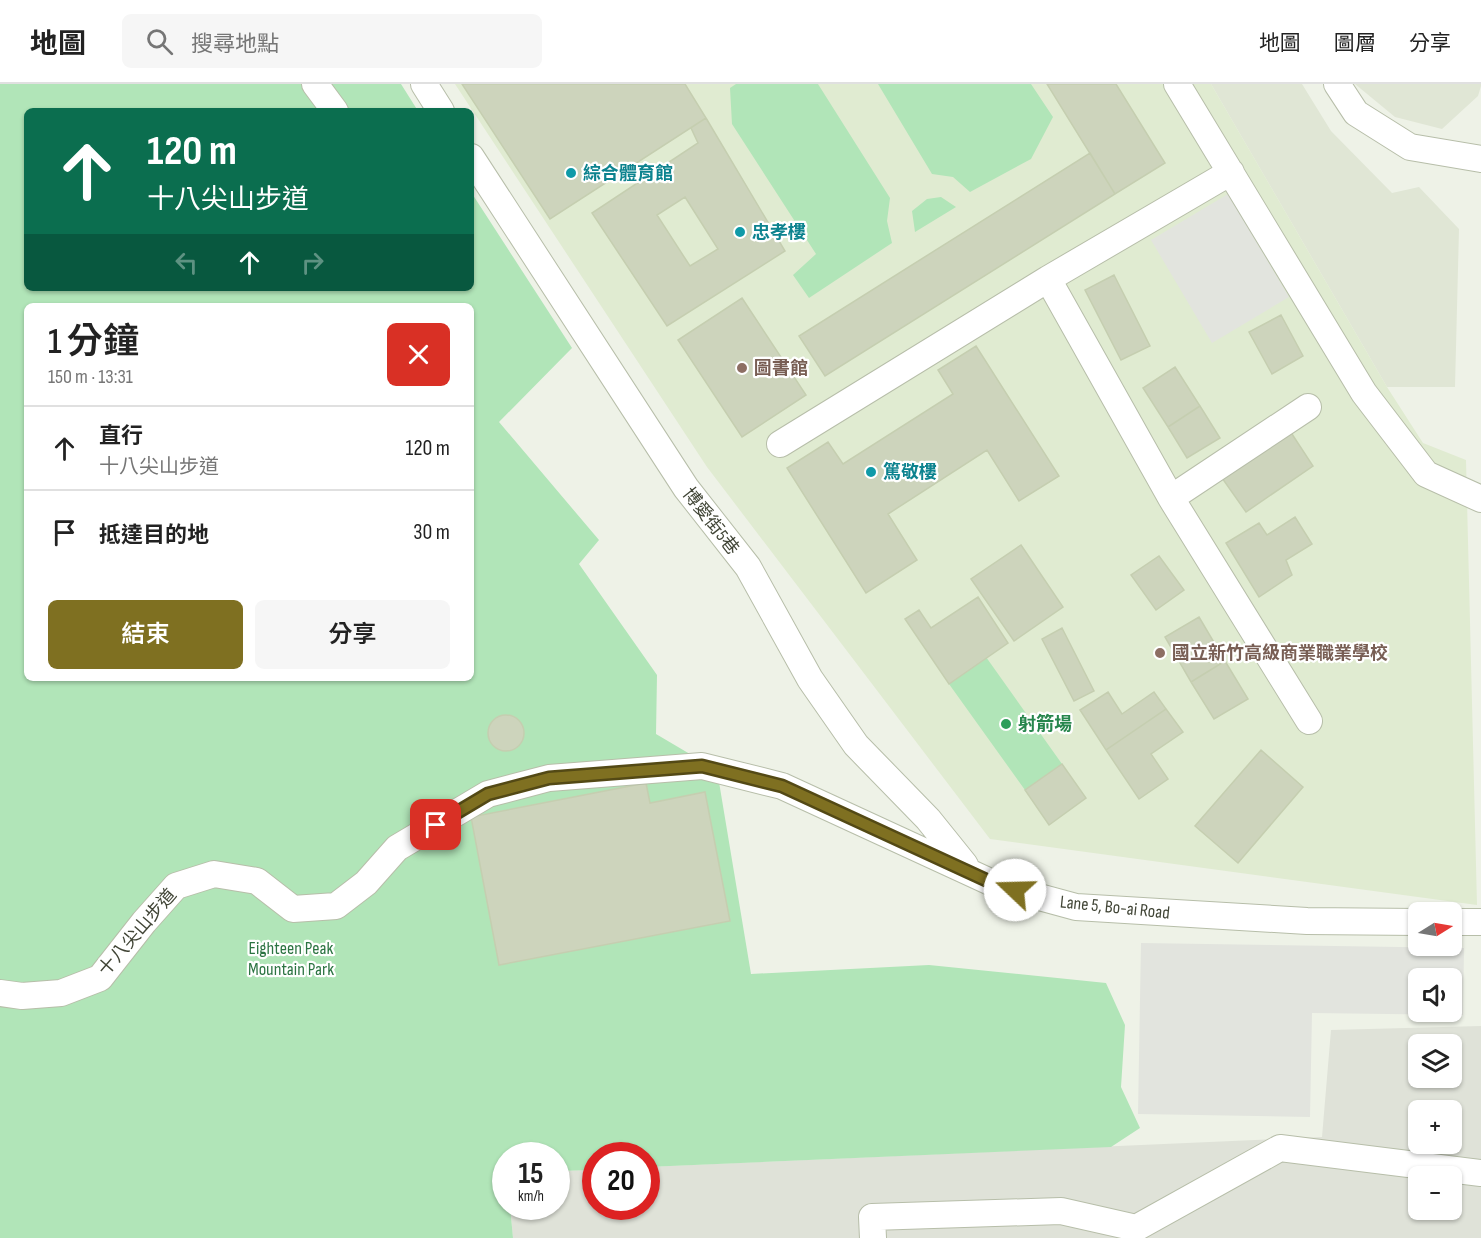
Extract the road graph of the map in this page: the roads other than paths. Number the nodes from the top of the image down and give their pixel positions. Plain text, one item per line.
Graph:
1 (315, 84) edge
2 (424, 84) edge
3 (1177, 84) edge
4 (1337, 84) edge
5 (333, 108) edge
6 (439, 108) edge
7 (1481, 159) edge
8 (474, 163) edge
9 (1231, 172) junction
10 (1048, 279) junction
11 (1308, 407) dead end
12 (780, 444) dead end
13 (1171, 498) junction
14 (1481, 500) edge
15 (1309, 721) dead end
16 (549, 778) joint
17 (969, 870) junction
18 (1408, 922) edge
19 (1462, 922) edge
20 (1481, 922) edge
21 (0, 993) edge
22 (1481, 1173) edge
23 (873, 1238) edge

1 - 5 street
2 - 6 street
3 - 9 street
4 - 7 street
8 - 17 street, 博愛街5巷
9 - 10 street
9 - 14 street
10 - 12 street
10 - 13 street
11 - 13 street
13 - 15 street
16 - 17 street, Lane 5, Bo-ai Road
16 - 21 street, 十八尖山步道
17 - 18 street, Lane 5, Bo-ai Road
19 - 20 street
22 - 23 street

